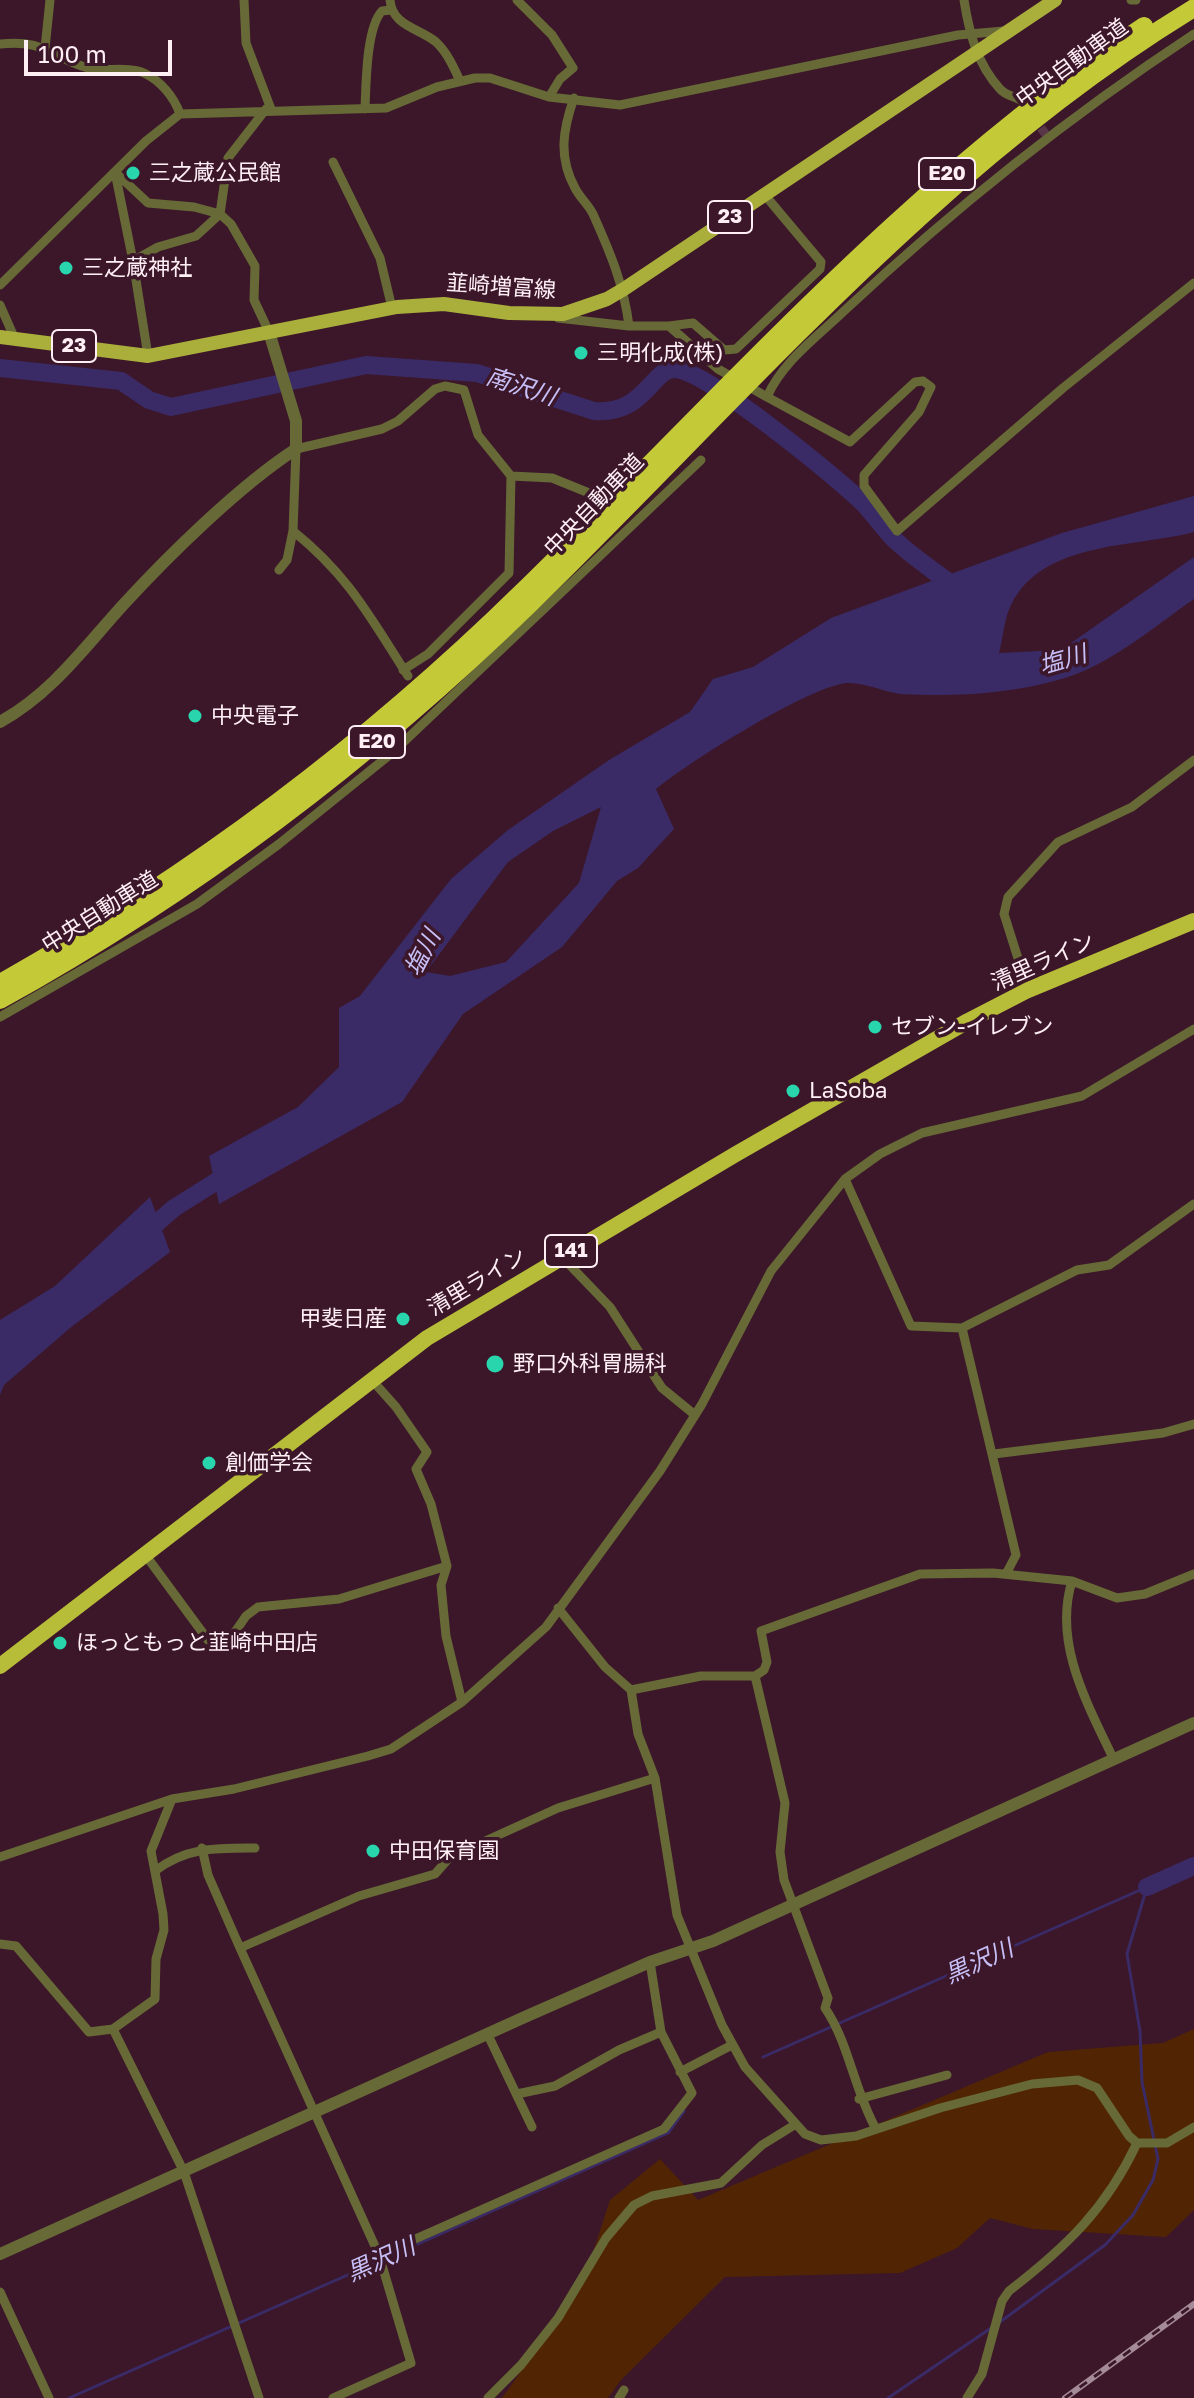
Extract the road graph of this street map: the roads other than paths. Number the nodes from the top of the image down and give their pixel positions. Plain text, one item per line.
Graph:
1 (50, 0) edge
2 (244, 0) edge
3 (517, 0) edge
4 (964, 0) edge
5 (1055, 0) edge
6 (1183, 0) edge
7 (390, 5) edge
8 (1194, 8) edge
9 (1011, 31) junction
10 (1194, 34) edge
11 (970, 35) junction
12 (0, 44) edge
13 (45, 48) junction
14 (978, 55) junction
15 (460, 81) junction
16 (549, 97) junction
17 (574, 98) junction
18 (1022, 101) dead end
19 (268, 109) junction
20 (365, 109) junction
21 (180, 114) junction
22 (333, 162) dead end
23 (115, 172) junction
24 (764, 194) junction
25 (220, 214) junction
26 (133, 261) junction
27 (1194, 283) edge
28 (0, 285) edge
29 (624, 289) junction
30 (0, 305) edge
31 (392, 308) junction
32 (546, 316) junction
33 (629, 326) junction
34 (669, 326) junction
35 (269, 332) junction
36 (8, 338) edge
37 (148, 356) junction
38 (743, 379) junction
39 (767, 397) junction
40 (296, 449) junction
41 (701, 460) dead end
42 (511, 476) junction
43 (646, 476) junction
44 (599, 497) dead end
45 (293, 531) junction
46 (279, 570) dead end
47 (0, 722) edge
48 (1194, 760) edge
49 (1194, 921) edge
50 (0, 983) edge
51 (1028, 990) junction
52 (0, 1000) edge
53 (0, 1017) edge
54 (1194, 1029) edge
55 (845, 1179) junction
56 (1194, 1204) edge
57 (561, 1256) junction
58 (962, 1328) junction
59 (371, 1379) junction
60 (695, 1415) junction
61 (1194, 1424) edge
62 (994, 1454) junction
63 (144, 1553) junction
64 (447, 1566) junction
65 (1006, 1574) junction
66 (1194, 1574) edge
67 (1072, 1581) junction
68 (558, 1608) junction
69 (0, 1666) edge
70 (755, 1676) junction
71 (631, 1690) junction
72 (462, 1702) junction
73 (1194, 1723) edge
74 (1113, 1758) junction
75 (655, 1778) junction
76 (172, 1799) junction
77 (202, 1848) junction
78 (255, 1848) dead end
79 (0, 1857) edge
80 (155, 1871) junction
81 (793, 1903) junction
82 (0, 1944) edge
83 (240, 1948) junction
84 (691, 1950) junction
85 (650, 1962) junction
86 (113, 2029) junction
87 (661, 2032) junction
88 (487, 2033) junction
89 (732, 2045) junction
90 (680, 2072) junction
91 (947, 2075) dead end
92 (517, 2094) junction
93 (859, 2099) junction
94 (316, 2112) junction
95 (796, 2124) junction
96 (532, 2127) dead end
97 (1194, 2127) edge
98 (876, 2129) junction
99 (1137, 2143) junction
100 (184, 2172) junction
101 (0, 2254) edge
102 (379, 2255) junction
103 (0, 2292) edge
104 (49, 2398) edge
105 (259, 2398) edge
106 (333, 2398) edge
107 (488, 2398) edge
108 (967, 2398) edge

1 - 13 street
2 - 19 street
3 - 16 street
4 - 11 street
5 - 9 main road, 韮崎増富線 / 23
6 - 38 highway, 中央自動車道 / E20
7 - 15 street
7 - 20 street
8 - 38 highway, 中央自動車道 / E20
9 - 11 street
9 - 14 main road, 韮崎増富線 / 23
10 - 39 street
11 - 14 street
11 - 17 street
12 - 13 street
13 - 21 street
14 - 18 street
14 - 24 main road, 韮崎増富線 / 23
15 - 16 street
15 - 20 street
16 - 17 street
17 - 29 street
19 - 20 street
19 - 21 street
19 - 25 street
21 - 23 street
22 - 31 street
23 - 25 street
23 - 26 street
23 - 28 street
24 - 29 main road, 韮崎増富線 / 23
24 - 34 street
25 - 26 street
25 - 35 street
26 - 37 street
27 - 39 street
29 - 32 main road, 韮崎増富線 / 23
29 - 33 street
30 - 36 street
31 - 32 main road, 韮崎増富線 / 23
31 - 35 main road, 韮崎増富線 / 23
32 - 33 street
33 - 34 street
34 - 39 street
35 - 37 main road, 韮崎増富線 / 23
35 - 40 street
36 - 37 main road, 韮崎増富線 / 23
38 - 43 highway, 中央自動車道 / E20
40 - 42 street
40 - 45 street
40 - 47 street
41 - 53 street
42 - 44 street
42 - 45 street
43 - 50 highway, 中央自動車道 / E20
43 - 52 highway, 中央自動車道 / E20
45 - 46 street
48 - 51 street
49 - 51 highway, 清里ライン / 141
51 - 57 highway, 清里ライン / 141
54 - 55 street
55 - 58 street
55 - 60 street
56 - 58 street
57 - 59 highway, 清里ライン / 141
57 - 60 street
58 - 62 street
59 - 63 highway, 清里ライン / 141
59 - 64 street
60 - 68 street
61 - 62 street
62 - 65 street
63 - 64 street
63 - 69 highway, 清里ライン / 141
64 - 72 street
65 - 67 street
65 - 70 street
66 - 67 street
67 - 74 street
68 - 71 street
68 - 72 street
70 - 71 street
70 - 81 street
71 - 75 street
72 - 76 street
73 - 74 street
74 - 81 street
75 - 83 street
75 - 84 street
76 - 79 street
76 - 80 street
77 - 78 street
77 - 80 street
77 - 83 street
80 - 86 street
81 - 84 street
81 - 93 street
82 - 86 street
83 - 94 street
84 - 85 street
84 - 89 street
85 - 87 street
85 - 88 street
86 - 100 street
87 - 90 street
87 - 92 street
88 - 92 street
88 - 94 street
89 - 90 street
89 - 95 street
90 - 102 street
91 - 93 street
92 - 96 street
93 - 98 street
94 - 100 street
94 - 102 street
95 - 98 street
95 - 107 street
97 - 99 street
98 - 99 street
99 - 108 street
100 - 101 street
100 - 105 street
102 - 106 street
103 - 104 street

